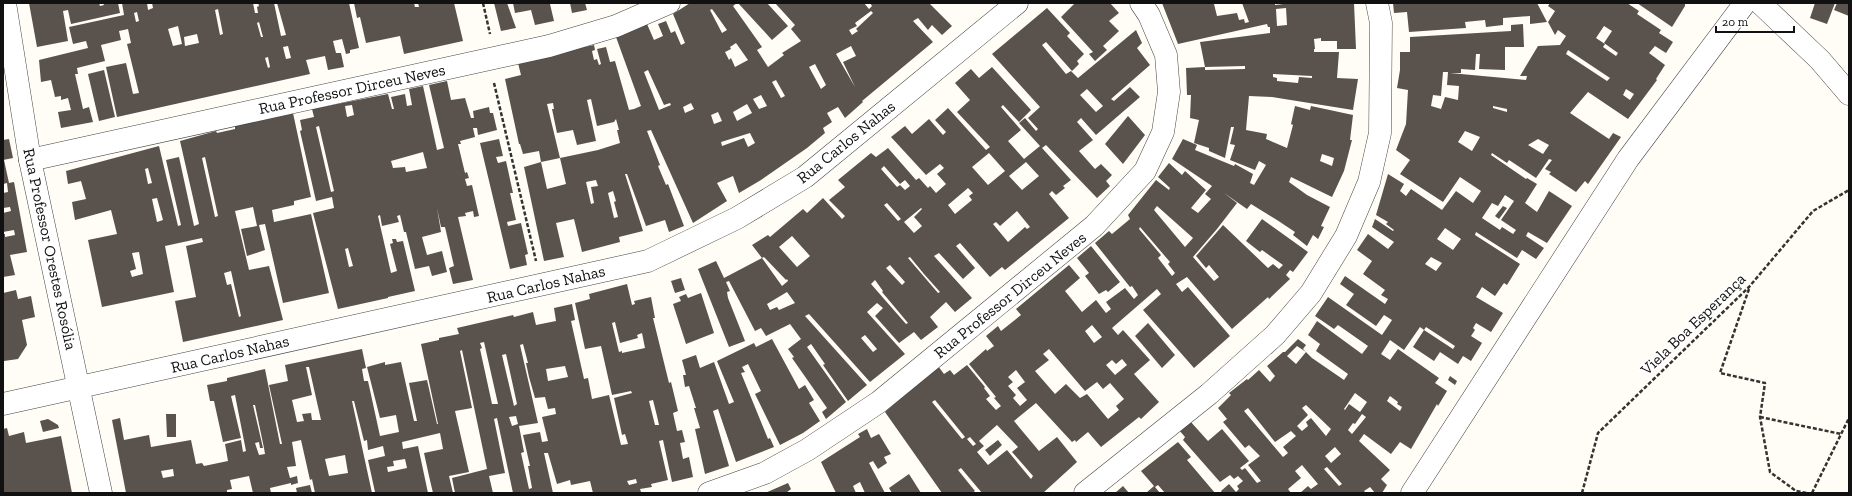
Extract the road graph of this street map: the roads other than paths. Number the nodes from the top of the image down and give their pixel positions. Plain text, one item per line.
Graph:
1 (5, 3) edge
2 (669, 3) edge
3 (1017, 3) edge
4 (1142, 3) edge
5 (1377, 3) edge
6 (1745, 3) edge
7 (1760, 3) edge
8 (1849, 94) edge
9 (30, 160) junction
10 (80, 388) junction
11 (3, 404) edge
12 (101, 493) edge
13 (709, 493) edge
14 (1085, 493) edge
15 (1412, 493) edge

1 - 9 street, Rua Professor Orestes Rosólia
2 - 9 street, Rua Professor Dirceu Neves
3 - 10 street, Rua Carlos Nahas
4 - 13 street, Rua Professor Dirceu Neves
5 - 14 street
6 - 15 street
7 - 8 street
9 - 10 street, Rua Professor Orestes Rosólia
10 - 11 street, Rua Carlos Nahas
10 - 12 street, Rua Professor Orestes Rosólia

